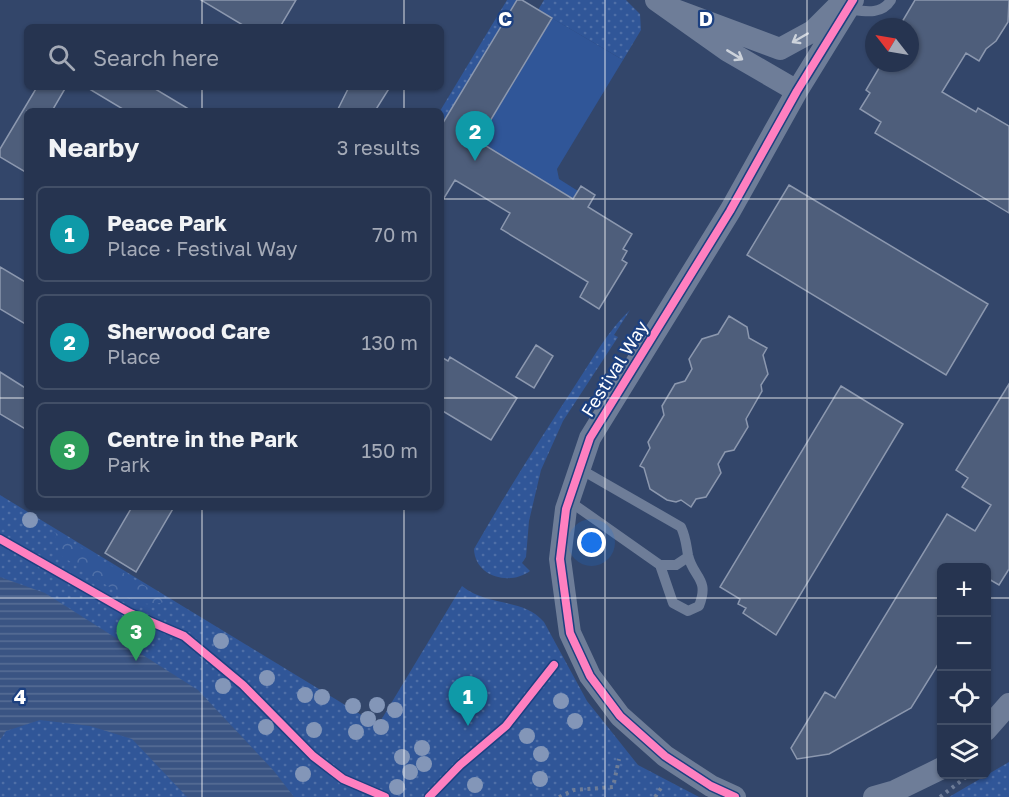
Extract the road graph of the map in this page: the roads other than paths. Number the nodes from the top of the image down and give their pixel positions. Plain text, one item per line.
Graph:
1 (891, 0) edge
2 (848, 3) edge
3 (663, 4) edge
4 (797, 91) junction
5 (580, 469) junction
6 (569, 501) junction
7 (688, 557) junction
8 (660, 565) junction
9 (1009, 704) edge
10 (991, 725) edge
11 (937, 770) edge
12 (735, 797) edge
13 (874, 797) edge

1 - 2 lane
2 -> 3 street
2 - 4 street, Festival Way
3 -> 4 street
4 - 5 street, Festival Way
5 - 6 street, Festival Way
5 - 7 lane
6 - 8 lane
6 - 12 street, Festival Way
7 - 8 lane
7 - 8 lane
9 - 10 street
11 - 13 street

